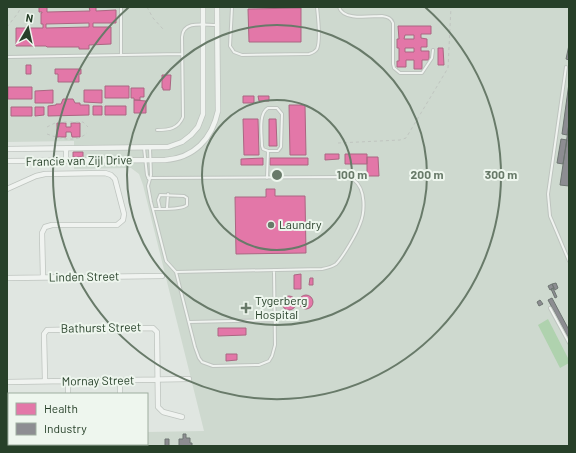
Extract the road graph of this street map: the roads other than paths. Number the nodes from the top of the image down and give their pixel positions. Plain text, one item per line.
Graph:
1 (121, 7) edge
2 (203, 7) edge
3 (217, 7) edge
4 (232, 7) edge
5 (317, 7) edge
6 (339, 7) edge
7 (203, 25) junction
8 (217, 25) junction
9 (433, 50) dead end
10 (182, 54) junction
11 (121, 55) junction
12 (7, 57) edge
13 (566, 67) dead end
14 (157, 130) dead end
15 (144, 148) junction
16 (150, 148) junction
17 (7, 149) edge
18 (66, 149) junction
19 (268, 151) junction
20 (66, 160) junction
21 (148, 160) junction
22 (7, 161) edge
23 (150, 178) junction
24 (267, 178) junction
25 (7, 189) edge
26 (168, 194) junction
27 (168, 208) junction
28 (153, 209) junction
29 (160, 209) junction
30 (569, 261) edge
31 (274, 270) junction
32 (176, 272) junction
33 (162, 276) dead end
34 (7, 278) edge
35 (43, 278) junction
36 (550, 308) dead end
37 (274, 320) junction
38 (189, 322) junction
39 (569, 343) edge
40 (189, 379) dead end
41 (120, 380) junction
42 (158, 380) junction
43 (68, 381) junction
44 (7, 382) edge
45 (45, 382) junction
46 (68, 393) edge
47 (120, 393) edge
48 (182, 417) dead end

1 - 11 lane
2 - 7 street, Francie van Zijl Drive
3 - 8 street, Francie van Zijl Drive
4 - 5 lane
6 - 9 lane
7 - 8 lane
7 - 10 lane
7 - 16 street, Francie van Zijl Drive
8 - 21 street, Francie van Zijl Drive
10 - 11 lane
10 - 14 lane
11 - 12 lane
13 - 30 lane
15 - 16 street, Francie van Zijl Drive
15 - 18 street, Francie van Zijl Drive
15 - 21 lane
16 - 21 lane
17 - 18 street, Francie van Zijl Drive
18 - 20 street
19 - 19 lane
19 - 24 lane
20 - 21 street, Francie van Zijl Drive
20 - 22 street, Francie van Zijl Drive
21 - 23 lane
21 - 23 lane
23 - 24 lane
23 - 28 lane
24 - 31 lane
25 - 35 street
26 - 27 lane
26 - 27 lane
26 - 29 lane
27 - 29 lane
28 - 29 lane
28 - 32 lane
31 - 32 lane
31 - 37 lane
32 - 38 lane
33 - 35 street, Linden Street
34 - 35 street, Linden Street
36 - 39 lane
37 - 38 lane
37 - 38 lane
40 - 42 street, Mornay Street
41 - 42 street, Mornay Street
41 - 43 street, Mornay Street
41 - 47 street
42 - 45 street, Bathurst Street
42 - 48 street
43 - 45 street, Mornay Street
43 - 46 street
44 - 45 street, Mornay Street

